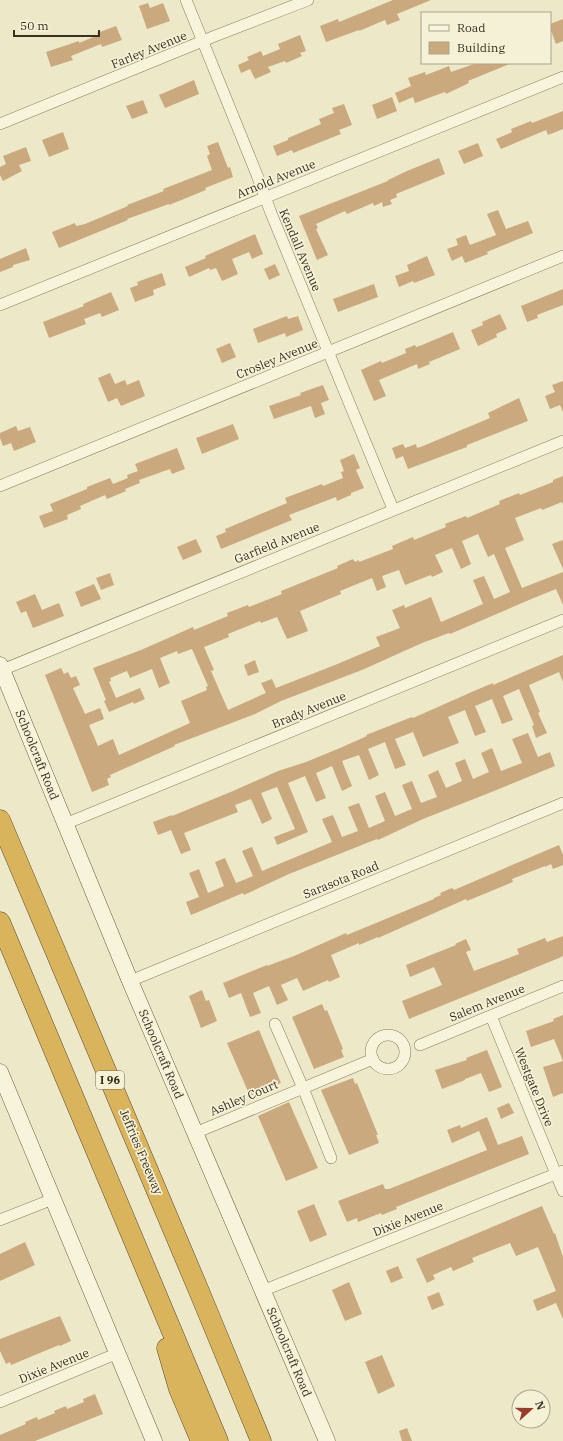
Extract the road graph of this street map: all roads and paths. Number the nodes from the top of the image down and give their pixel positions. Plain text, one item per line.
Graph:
1 (186, 0) edge
2 (308, 0) edge
3 (203, 42) junction
4 (563, 78) edge
5 (0, 124) edge
6 (265, 197) junction
7 (563, 256) edge
8 (0, 305) edge
9 (329, 353) junction
10 (563, 441) edge
11 (0, 486) edge
12 (393, 510) junction
13 (563, 620) edge
14 (1, 667) edge
15 (0, 803) edge
16 (563, 803) edge
17 (0, 820) edge
18 (65, 824) junction
19 (21, 869) junction
20 (0, 922) edge
21 (130, 981) junction
22 (563, 986) edge
23 (491, 1016) junction
24 (275, 1024) dead end
25 (420, 1045) dead end
26 (373, 1059) dead end
27 (0, 1072) edge
28 (303, 1088) junction
29 (195, 1133) junction
30 (331, 1158) dead end
31 (560, 1172) edge
32 (563, 1191) edge
33 (53, 1198) junction
34 (0, 1220) edge
35 (140, 1256) junction
36 (199, 1291) junction
37 (262, 1291) junction
38 (118, 1353) junction
39 (0, 1402) edge
40 (154, 1441) edge
41 (201, 1441) edge
42 (218, 1441) edge
43 (261, 1441) edge
44 (276, 1441) edge
45 (327, 1441) edge

1 - 3 street, Kendall Avenue
2 - 3 street, Farley Avenue
3 - 5 street, Farley Avenue
3 - 6 street, Kendall Avenue
4 - 6 street, Arnold Avenue
6 - 8 street, Arnold Avenue
6 - 9 street, Kendall Avenue
7 - 9 street, Crosley Avenue
9 - 11 street, Crosley Avenue
9 - 12 street, Kendall Avenue
10 - 12 street, Garfield Avenue
12 - 14 street, Garfield Avenue
13 - 18 street, Brady Avenue
14 - 18 main road, Schoolcraft Road
15 - 19 highway
16 - 21 street, Sarasota Road
17 - 19 highway, Jeffries Freeway / I 96
18 - 21 main road, Schoolcraft Road
19 - 36 highway, Jeffries Freeway / I 96
20 - 35 highway
21 - 29 main road, Schoolcraft Road
22 - 23 street, Salem Avenue
23 - 25 street, Salem Avenue
23 - 31 street, Westgate Drive
24 - 28 street
26 - 28 street, Ashley Court
27 - 33 main road
28 - 29 street, Ashley Court
28 - 30 street
29 - 37 main road, Schoolcraft Road
31 - 32 street, Westgate Drive
31 - 37 street, Dixie Avenue
33 - 34 street
33 - 38 main road
35 - 41 highway
35 - 42 highway
36 - 43 highway, Jeffries Freeway / I 96
36 - 44 highway
37 - 45 main road, Schoolcraft Road
38 - 39 street, Dixie Avenue
38 - 40 main road

